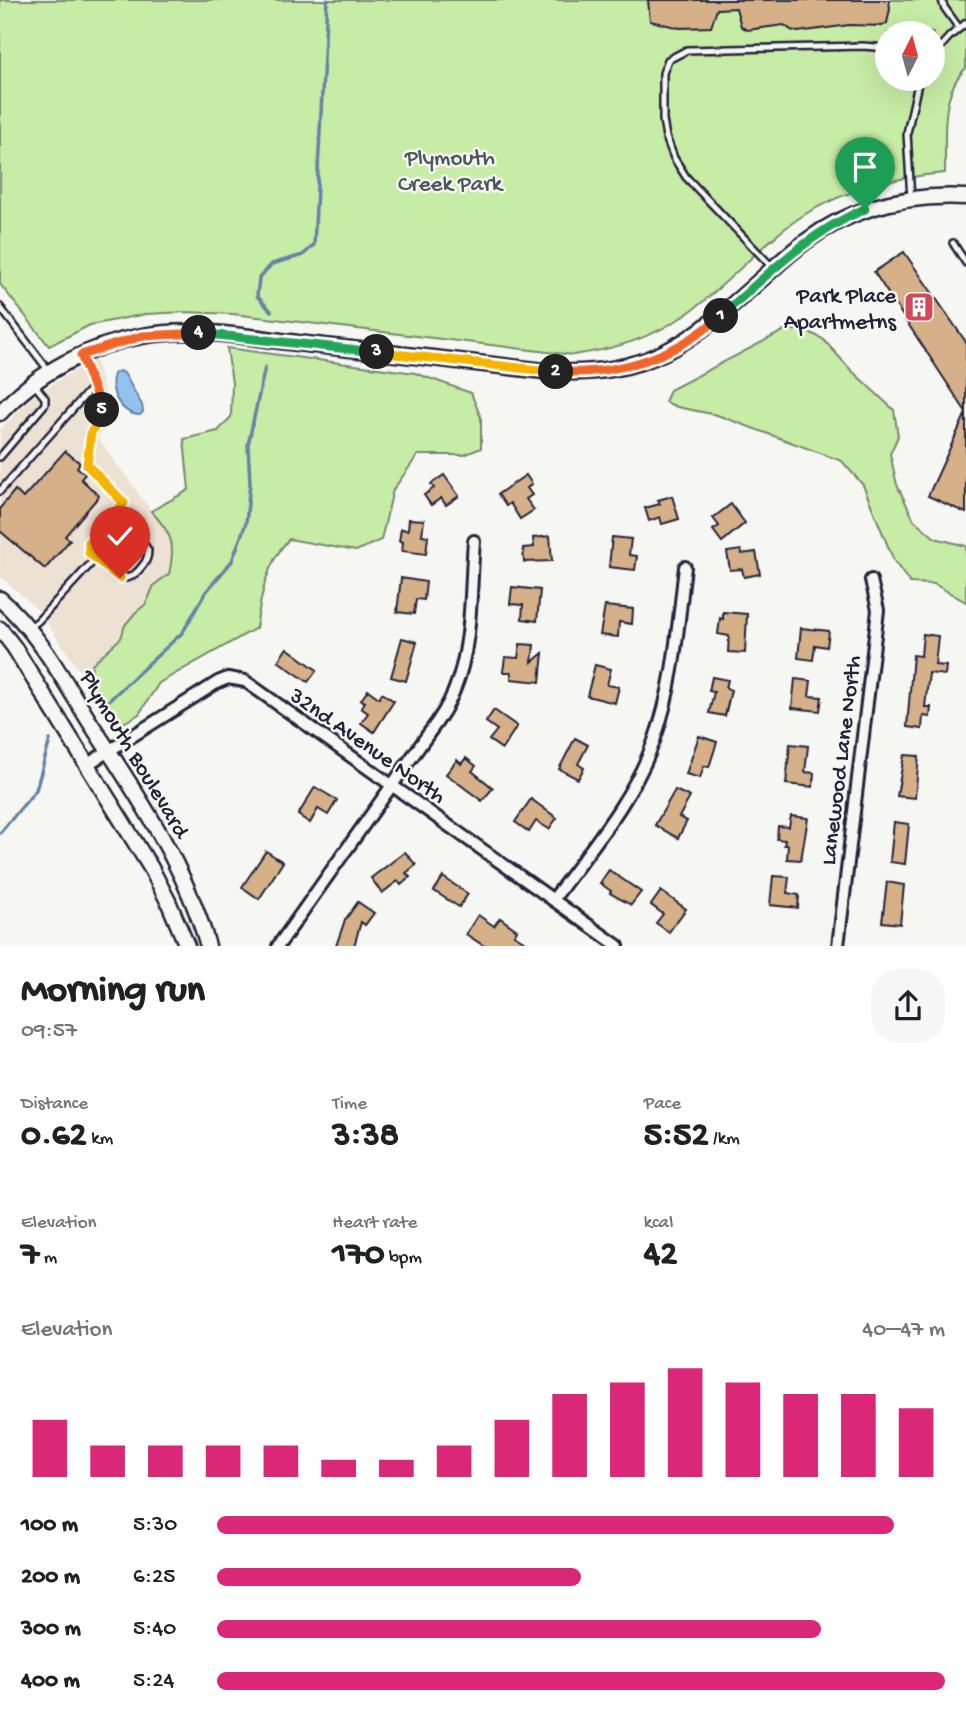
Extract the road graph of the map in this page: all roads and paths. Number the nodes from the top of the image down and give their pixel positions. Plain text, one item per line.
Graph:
1 (942, 0) edge
2 (966, 23) edge
3 (960, 28) junction
4 (945, 43) edge
5 (875, 46) edge
6 (916, 91) edge
7 (966, 197) edge
8 (911, 199) junction
9 (953, 243) dead end
10 (966, 263) edge
11 (774, 269) junction
12 (0, 307) edge
13 (81, 355) junction
14 (51, 373) junction
15 (33, 384) junction
16 (94, 385) junction
17 (0, 413) edge
18 (0, 457) edge
19 (0, 491) edge
20 (118, 509) junction
21 (474, 541) dead end
22 (96, 558) junction
23 (685, 567) dead end
24 (871, 580) dead end
25 (0, 598) edge
26 (29, 628) junction
27 (0, 629) edge
28 (110, 750) junction
29 (88, 764) junction
30 (392, 786) junction
31 (553, 900) junction
32 (187, 946) edge
33 (208, 946) edge
34 (278, 946) edge
35 (618, 946) edge
36 (838, 946) edge

1 - 3 lane
2 - 3 lane
3 - 4 lane
5 - 11 lane
6 - 8 lane
7 - 8 street
8 - 11 street
9 - 10 lane
11 - 13 street
12 - 14 lane
13 - 14 street
13 - 16 lane
14 - 15 street
15 - 17 street
15 - 18 lane
16 - 19 lane
16 - 20 lane
20 - 22 lane
20 - 22 lane
21 - 30 street
22 - 26 lane
23 - 31 street
24 - 36 street, Lanewood Lane North
25 - 26 street, Plymouth Boulevard
26 - 28 street, Plymouth Boulevard
27 - 29 street, Plymouth Boulevard
28 - 29 street, 32nd Avenue North
28 - 30 street, 32nd Avenue North
28 - 33 street, Plymouth Boulevard
29 - 32 street, Plymouth Boulevard
30 - 31 street, 32nd Avenue North
30 - 34 street
31 - 35 street, 32nd Avenue North

